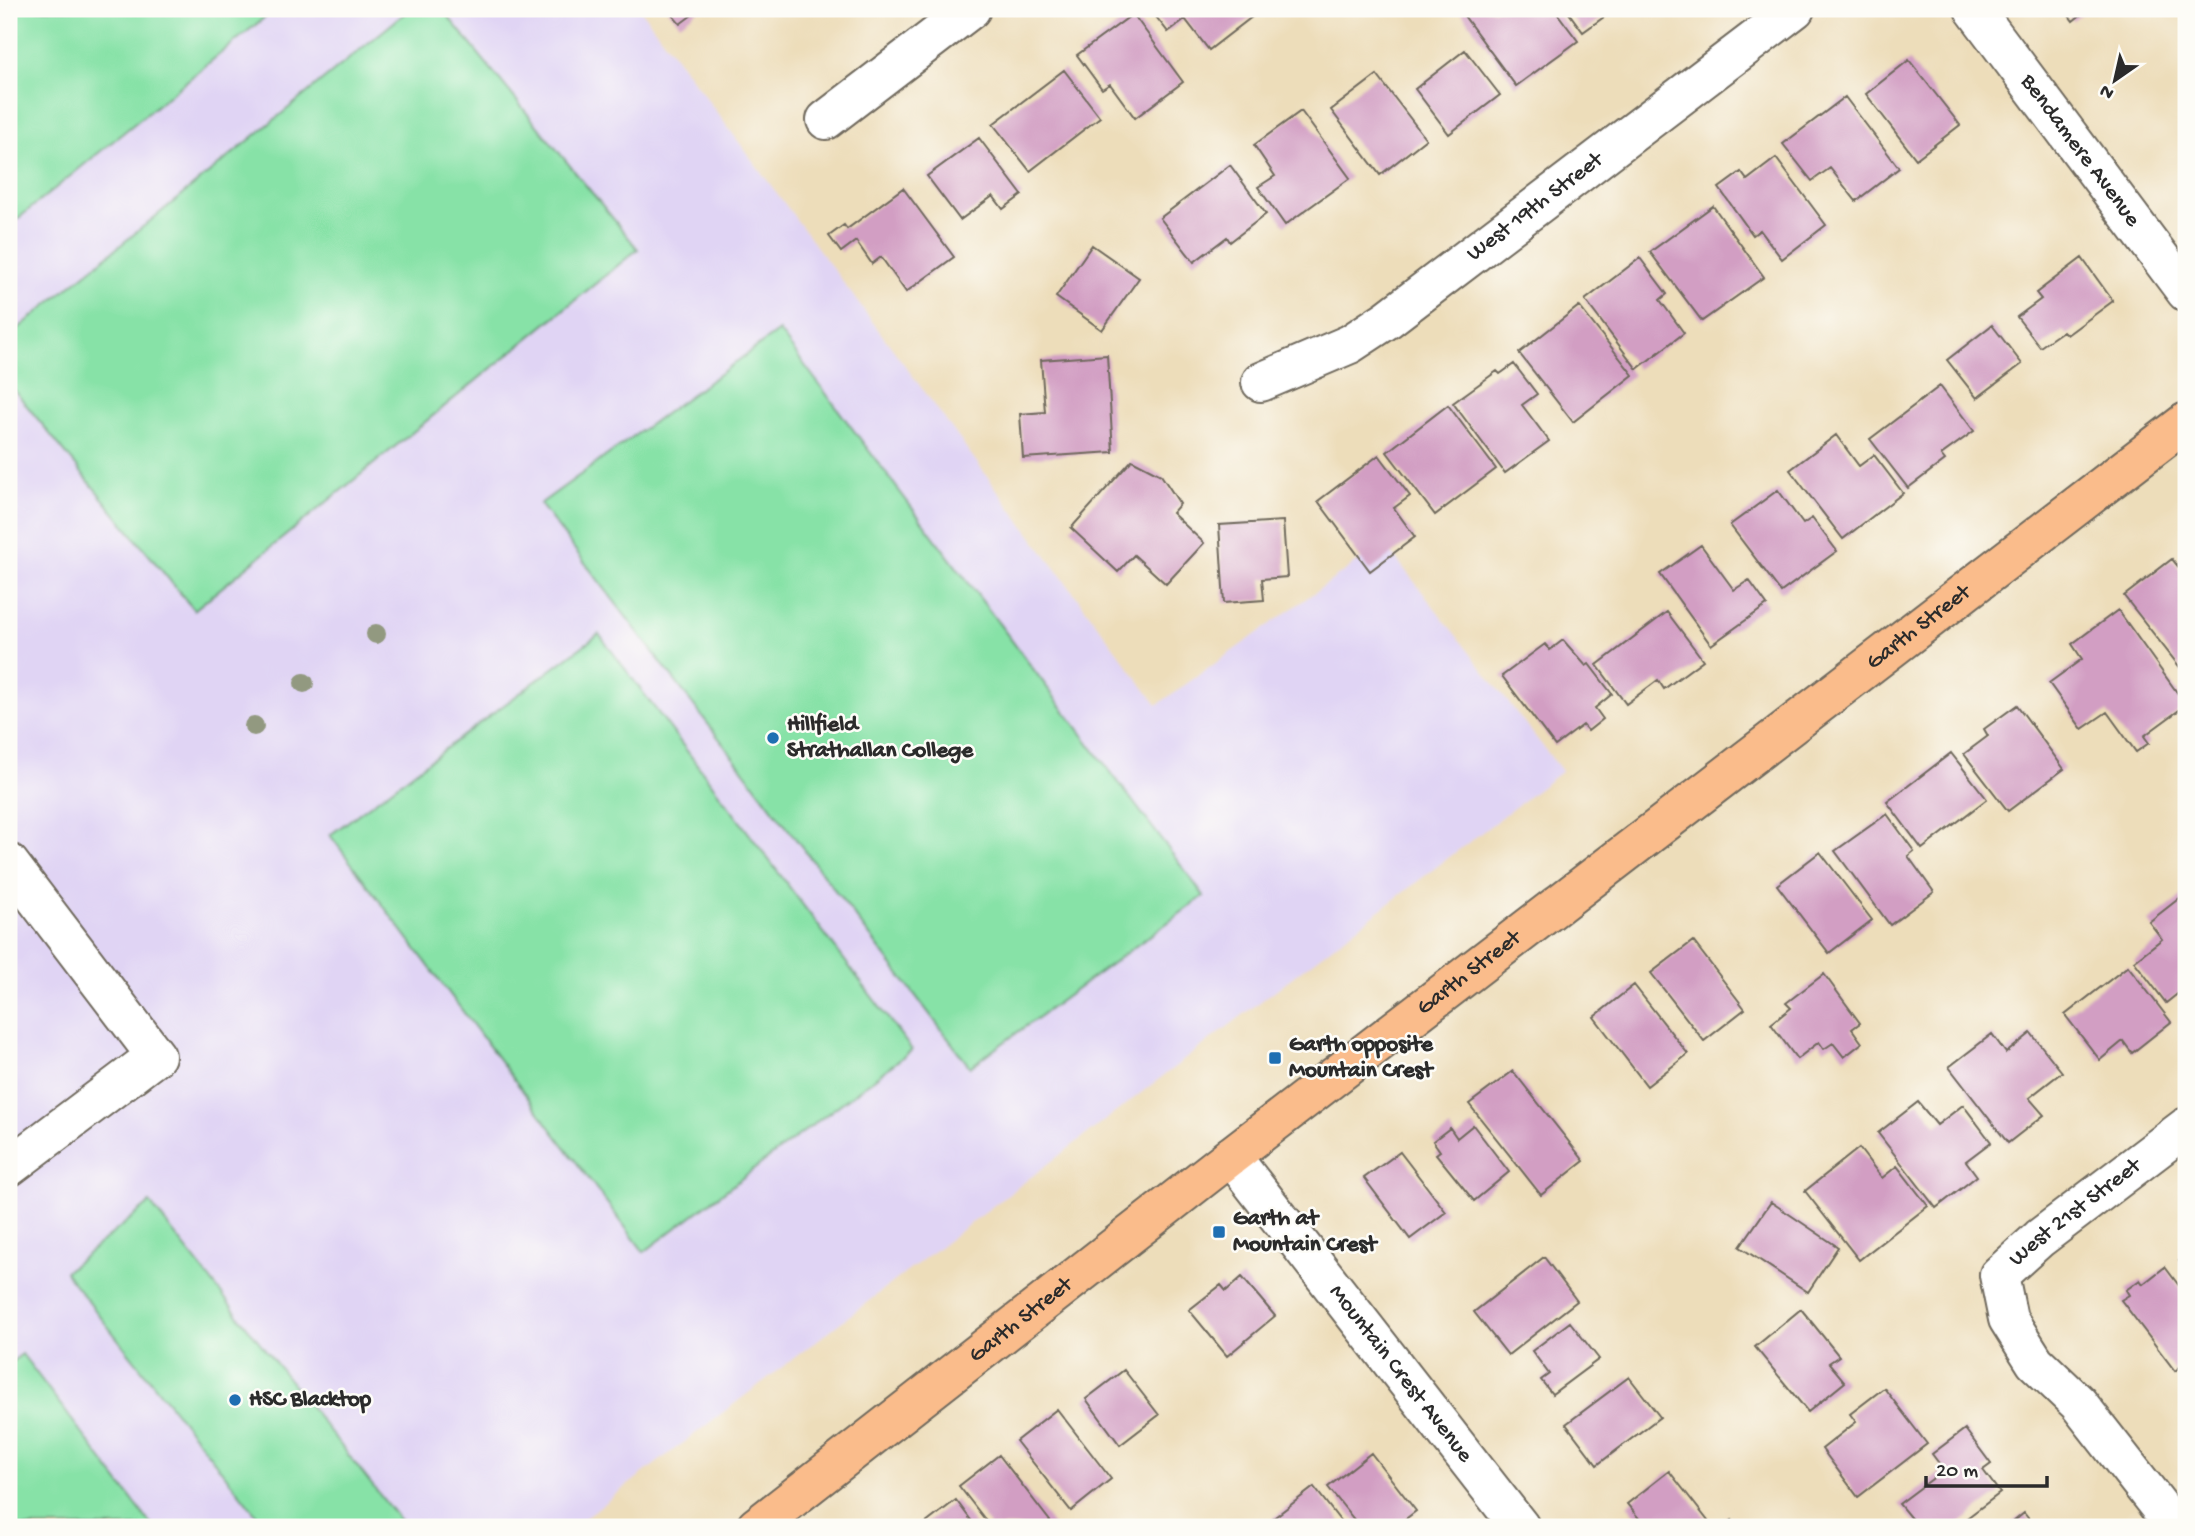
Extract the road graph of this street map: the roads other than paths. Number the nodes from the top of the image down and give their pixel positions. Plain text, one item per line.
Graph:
1 (971, 9) edge
2 (1795, 9) edge
3 (1974, 9) edge
4 (826, 120) dead end
5 (2186, 292) edge
6 (1261, 382) dead end
7 (2186, 422) edge
8 (9, 863) edge
9 (2186, 1127) edge
10 (14, 1152) edge
11 (1230, 1156) junction
12 (755, 1527) edge
13 (1520, 1527) edge
14 (2175, 1527) edge

1 - 4 street
2 - 6 street, West 19th Street
3 - 5 street, Bendamere Avenue
7 - 11 main road, Garth Street
8 - 10 street
9 - 14 street, West 21st Street
11 - 12 main road, Garth Street
11 - 13 street, Mountain Crest Avenue

